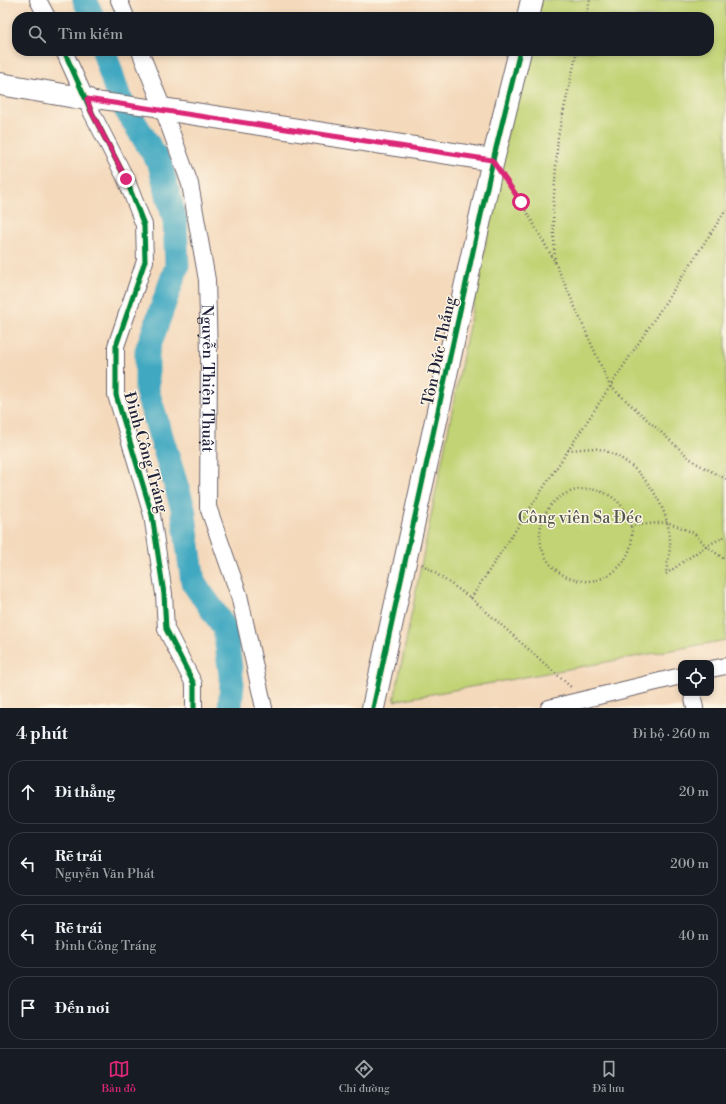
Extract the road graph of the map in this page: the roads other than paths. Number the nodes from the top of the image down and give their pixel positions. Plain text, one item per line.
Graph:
1 (38, 0) edge
2 (119, 0) edge
3 (532, 0) edge
4 (44, 12) edge
5 (124, 12) edge
6 (529, 12) edge
7 (66, 56) edge
8 (142, 56) edge
9 (519, 56) edge
10 (0, 84) edge
11 (87, 99) junction
12 (163, 109) junction
13 (492, 160) junction
14 (726, 666) edge
15 (714, 668) edge
16 (678, 677) edge
17 (693, 696) edge
18 (194, 708) edge
19 (264, 708) edge
20 (373, 708) edge
21 (550, 708) edge
22 (695, 708) edge

1 - 4 street
2 - 5 street
3 - 6 street
7 - 11 street, Đinh Công Tráng
8 - 12 street, Nguyễn Thiện Thuật
9 - 13 street, Tôn Đức Thắng
10 - 11 street
11 - 12 street
11 - 18 street, Đinh Công Tráng
12 - 13 street
12 - 19 street, Nguyễn Thiện Thuật
13 - 20 street, Tôn Đức Thắng
14 - 15 street
16 - 21 street
17 - 22 street

